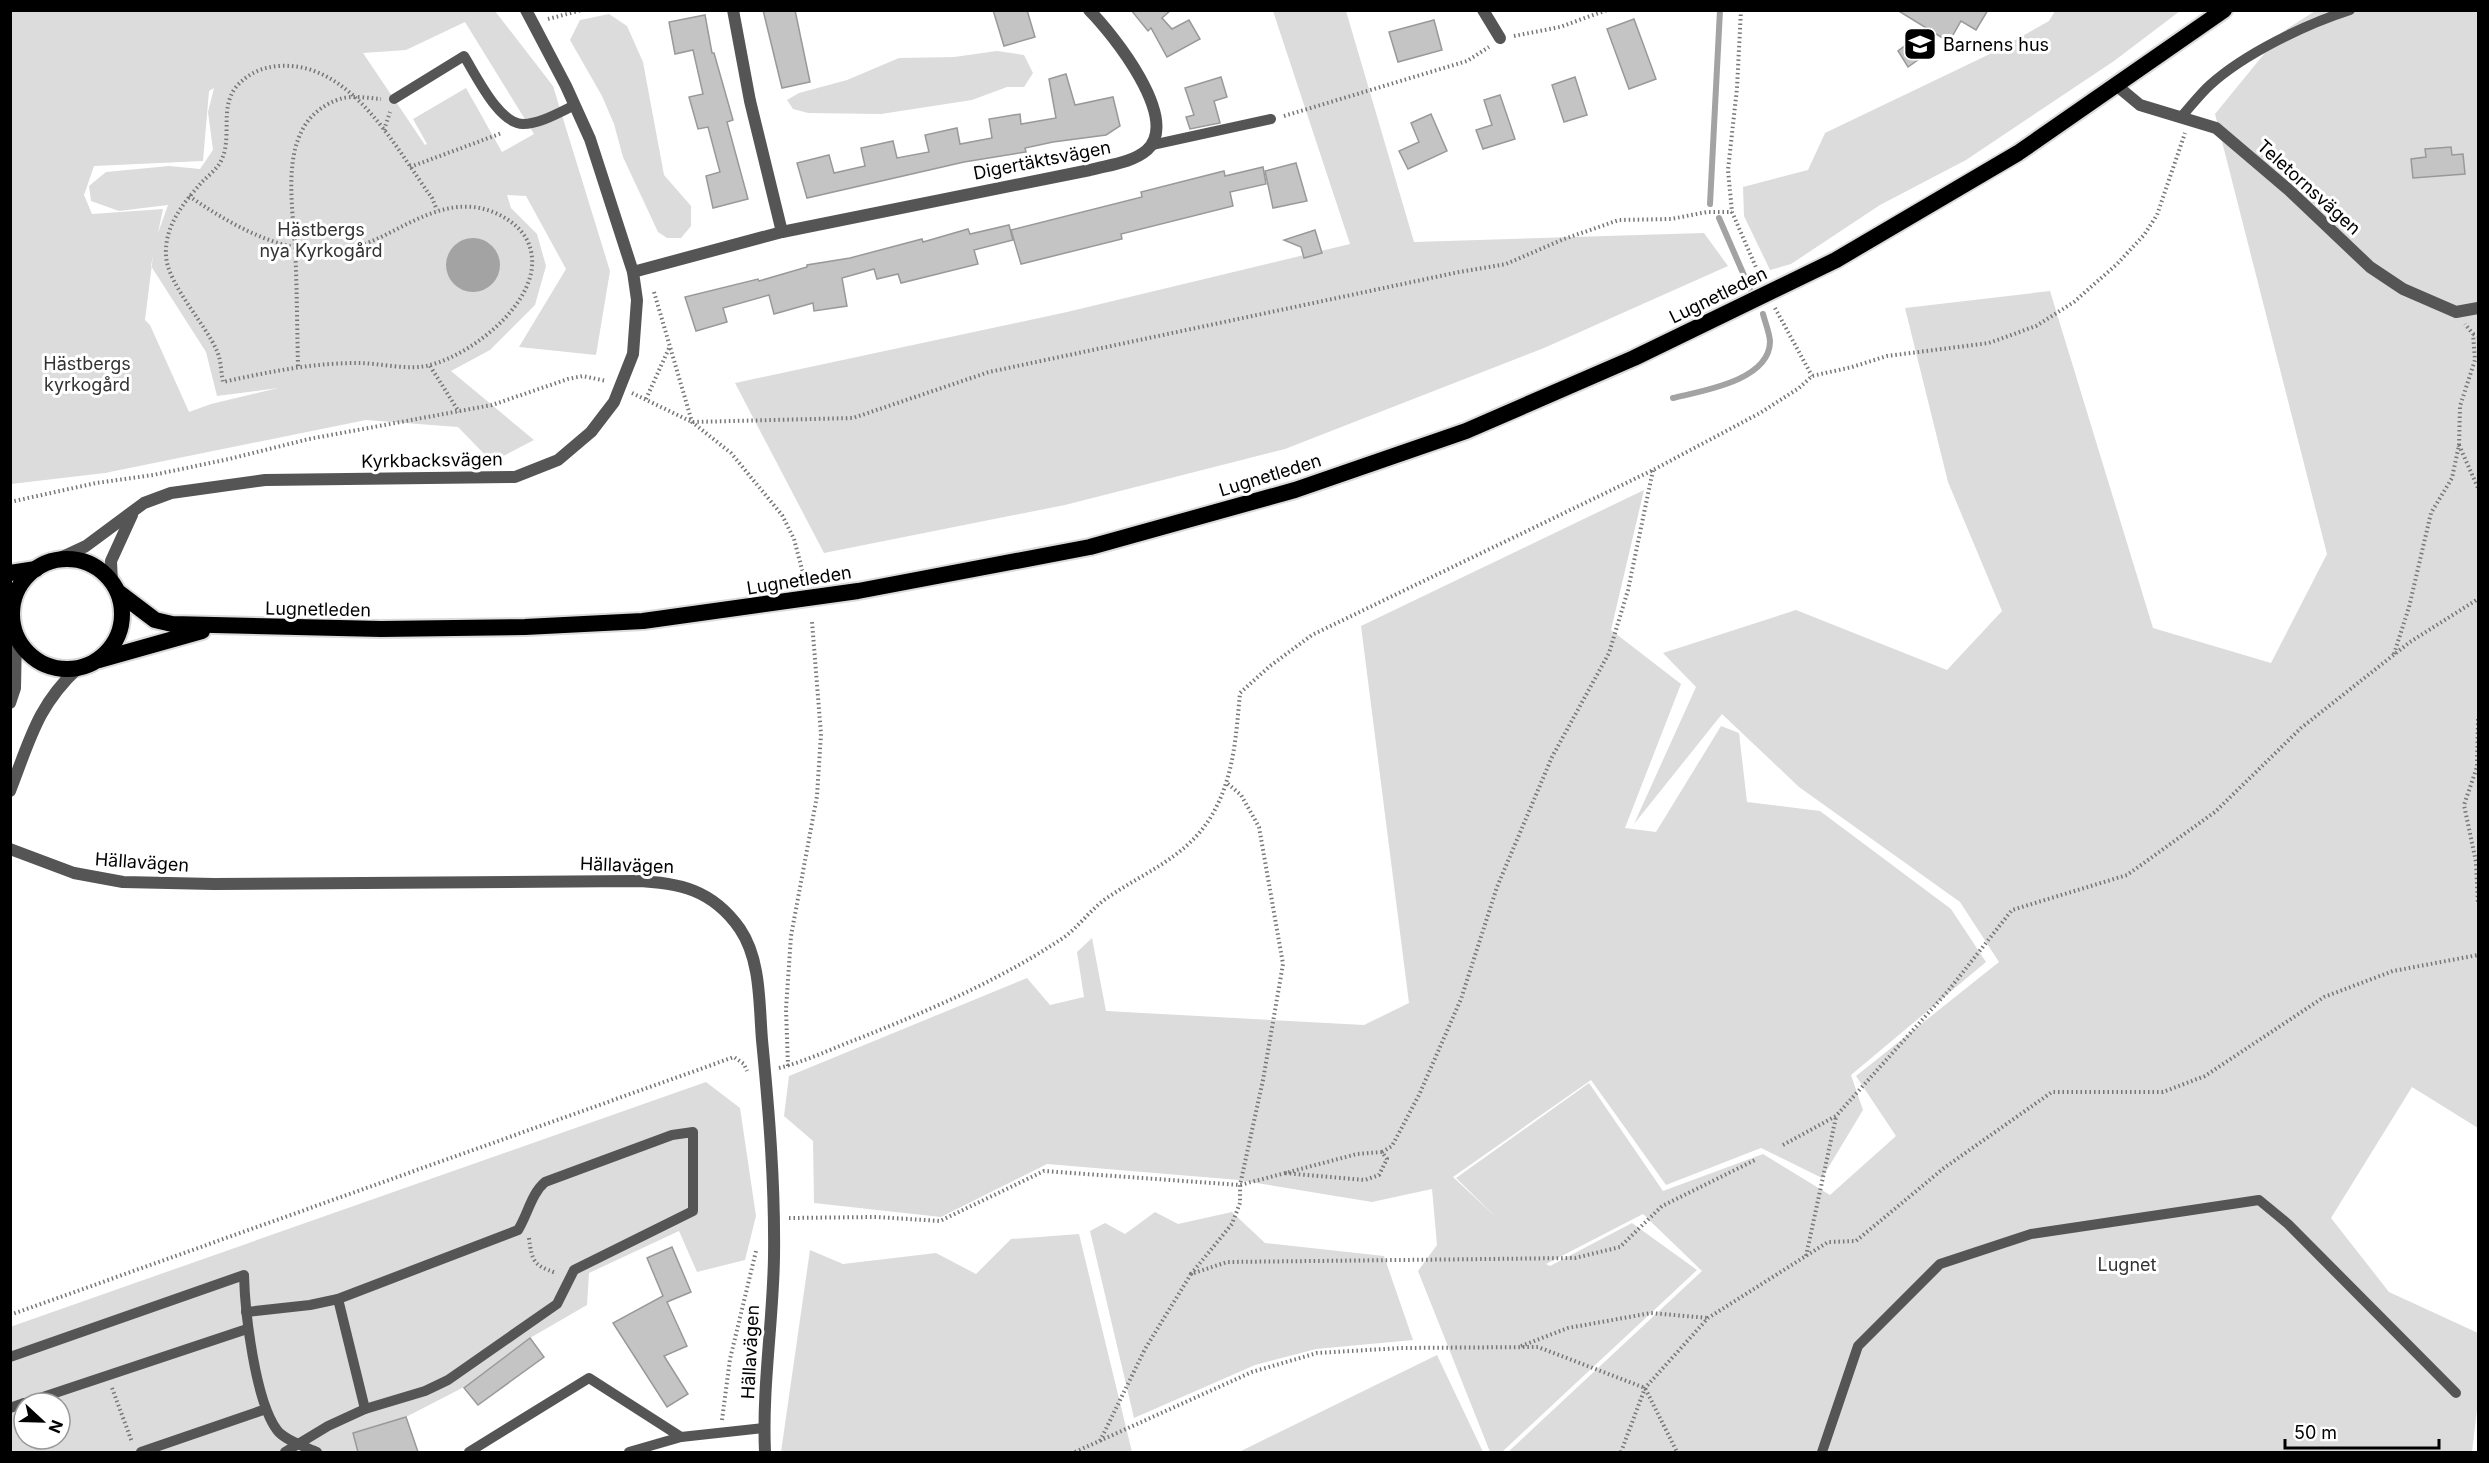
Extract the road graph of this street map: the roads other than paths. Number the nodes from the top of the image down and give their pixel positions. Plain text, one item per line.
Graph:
1 (526, 10) edge
2 (733, 10) edge
3 (1089, 10) edge
4 (1483, 10) edge
5 (2224, 10) edge
6 (2350, 10) edge
7 (1500, 38) road end
8 (2116, 85) junction
9 (394, 99) road end
10 (575, 105) junction
11 (2185, 117) junction
12 (1271, 119) road end
13 (1152, 145) junction
14 (782, 232) junction
15 (633, 272) junction
16 (2478, 308) edge
17 (134, 511) junction
18 (56, 560) junction
19 (36, 569) junction
20 (10, 573) edge
21 (115, 587) junction
22 (221, 627) junction
23 (13, 628) edge
24 (99, 660) junction
25 (78, 668) junction
26 (10, 703) edge
27 (10, 791) edge
28 (10, 849) edge
29 (338, 1299) junction
30 (246, 1312) junction
31 (247, 1329) junction
32 (10, 1357) edge
33 (61, 1391) edge
34 (2456, 1393) dead end
35 (266, 1409) junction
36 (365, 1409) junction
37 (764, 1428) junction
38 (681, 1437) junction
39 (299, 1444) junction
40 (141, 1452) edge
41 (285, 1452) edge
42 (317, 1452) edge
43 (469, 1452) edge
44 (629, 1452) edge
45 (765, 1452) edge
46 (1822, 1452) edge

1 - 10 street, Kyrkbacksvägen
2 - 14 street
3 - 13 street
4 - 7 street
5 - 8 highway, Lugnetleden
6 - 11 lane
8 - 11 street, Teletornsvägen
8 - 22 highway, Lugnetleden
9 - 10 lane
10 - 15 street, Kyrkbacksvägen
11 - 16 street, Teletornsvägen
12 - 13 lane
13 - 14 street, Digertäktsvägen
14 - 15 street, Digertäktsvägen
15 - 17 street, Kyrkbacksvägen
17 - 18 street, Kyrkbacksvägen
17 - 21 street
18 - 19 highway
18 - 21 highway
19 - 20 highway
19 - 23 highway
21 - 22 highway, Lugnetleden
21 - 24 highway
22 - 24 highway, Lugnetleden
23 - 25 highway
23 - 26 street
24 - 25 highway
25 - 27 street
28 - 37 street, Hällavägen
29 - 30 lane
29 - 36 lane
29 - 36 lane
30 - 31 lane
30 - 32 lane
31 - 33 lane
31 - 35 lane
34 - 46 lane
35 - 39 lane
35 - 40 lane
36 - 39 lane
37 - 38 lane
37 - 45 street, Hällavägen
38 - 43 lane
38 - 44 lane
39 - 41 lane
39 - 42 lane

